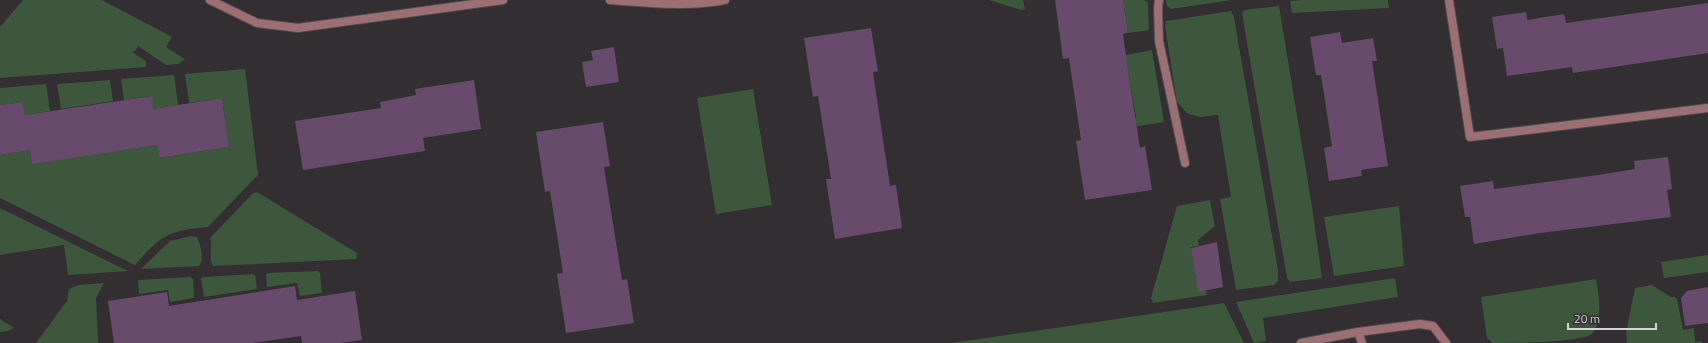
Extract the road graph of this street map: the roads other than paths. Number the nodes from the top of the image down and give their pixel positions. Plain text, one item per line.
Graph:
1 (210, 0) edge
2 (503, 0) edge
3 (610, 0) edge
4 (725, 0) edge
5 (1160, 0) edge
6 (1449, 0) edge
7 (1708, 108) edge
8 (1185, 163) dead end
9 (1358, 332) junction
10 (1301, 343) edge
11 (1362, 343) edge
12 (1446, 343) edge

1 - 2 street
3 - 4 street
5 - 8 street
6 - 7 street
9 - 10 street
9 - 11 street
9 - 12 street

